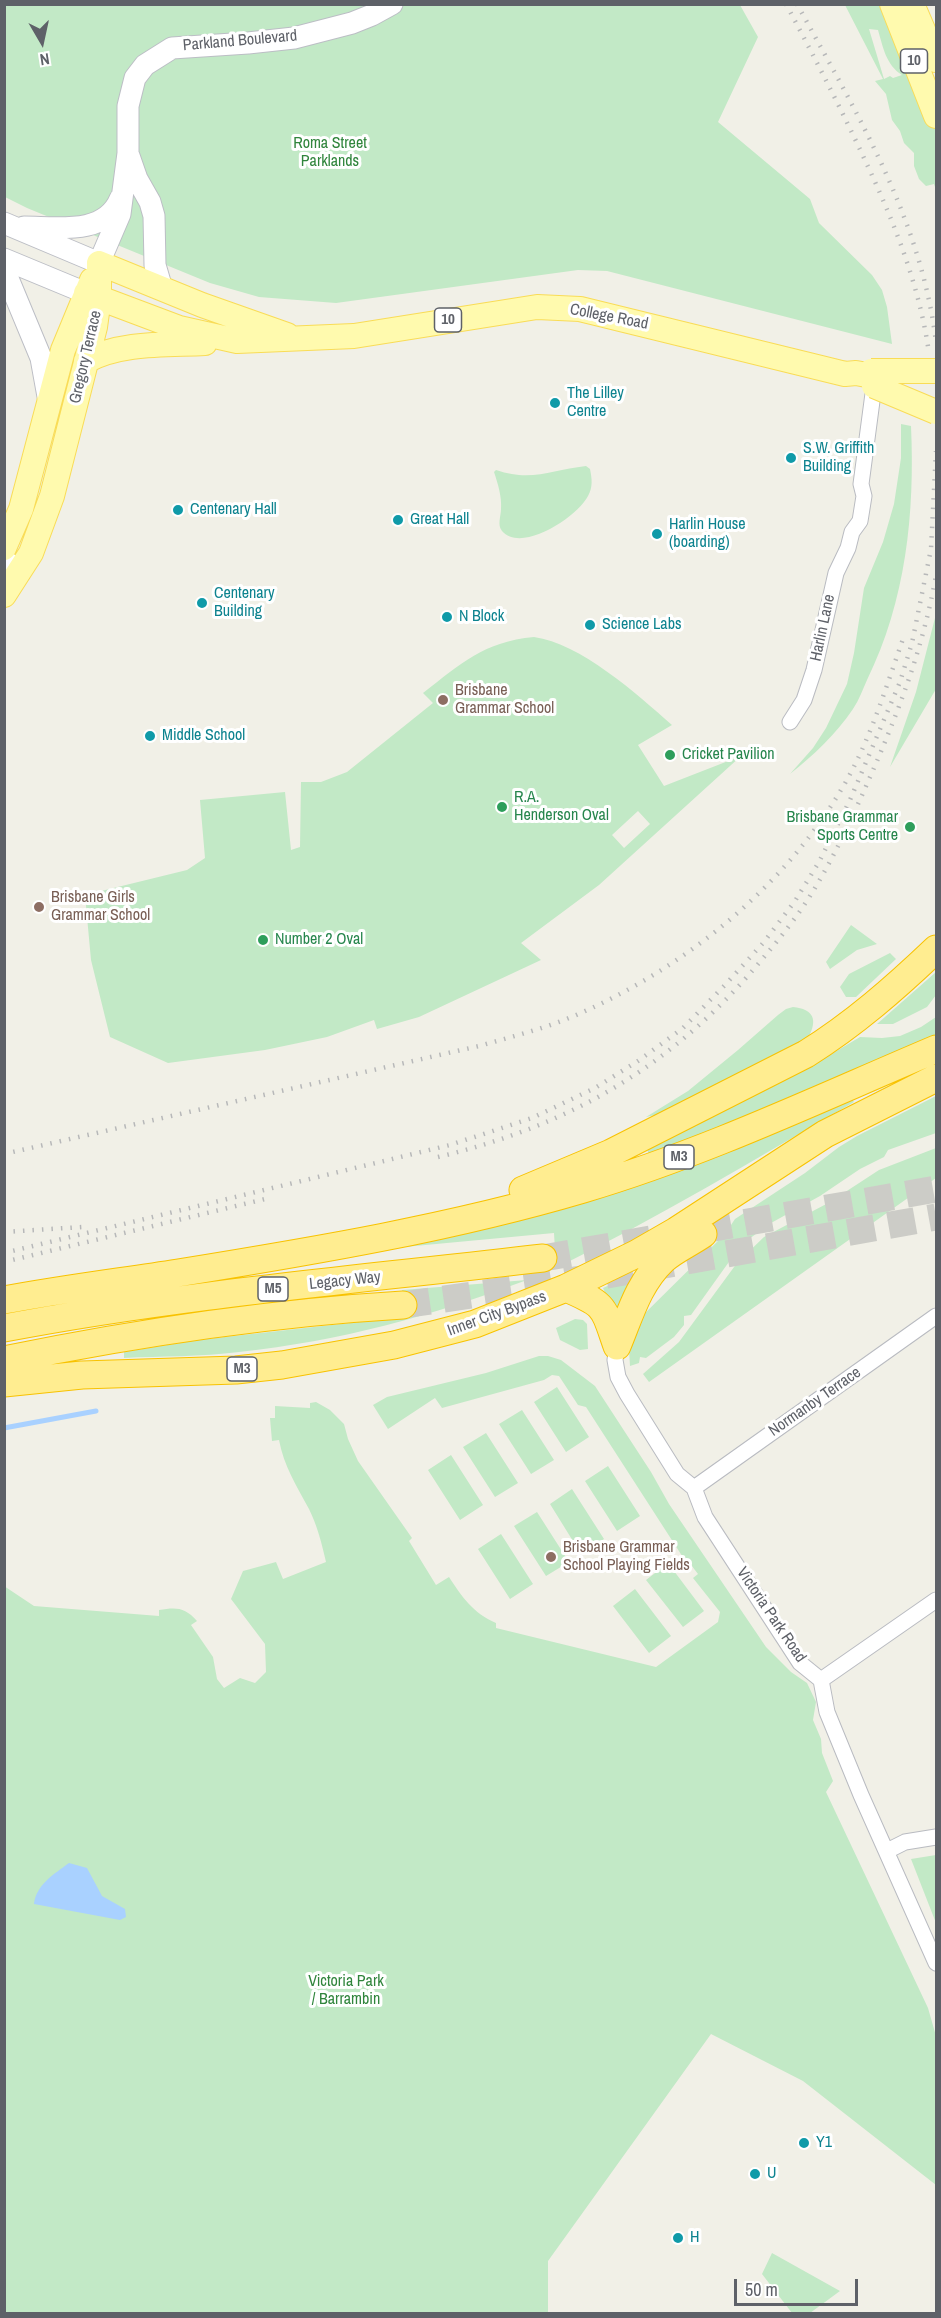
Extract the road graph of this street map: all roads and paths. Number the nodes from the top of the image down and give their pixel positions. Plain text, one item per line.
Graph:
1 (392, 4) edge
2 (892, 4) edge
3 (912, 4) edge
4 (936, 60) edge
5 (936, 116) edge
6 (128, 153) junction
7 (123, 190) junction
8 (9, 225) edge
9 (4, 259) edge
10 (99, 263) junction
11 (4, 269) edge
12 (162, 289) junction
13 (92, 296) junction
14 (298, 339) junction
15 (237, 341) junction
16 (86, 361) junction
17 (936, 371) edge
18 (864, 376) junction
19 (936, 387) edge
20 (49, 403) junction
21 (936, 412) edge
22 (4, 548) edge
23 (12, 566) edge
24 (4, 595) edge
25 (790, 722) dead end
26 (936, 949) edge
27 (936, 1048) edge
28 (936, 1078) edge
29 (825, 1134) junction
30 (409, 1232) junction
31 (543, 1258) tunnel mouth
32 (566, 1288) junction
33 (4, 1300) edge
34 (403, 1305) tunnel mouth
35 (936, 1316) edge
36 (4, 1328) edge
37 (617, 1346) junction
38 (4, 1360) edge
39 (4, 1383) edge
40 (694, 1488) junction
41 (936, 1600) edge
42 (821, 1680) junction
43 (936, 1837) edge
44 (887, 1851) junction
45 (936, 1962) edge

1 - 6 street, Parkland Boulevard
2 - 5 main road, 10
3 - 4 main road
6 - 7 street, Parkland Boulevard
6 - 12 street, Parkland Boulevard
7 - 8 street
7 - 10 street, Parkland Boulevard
8 - 10 street
9 - 13 street
10 - 12 main road, College Road / 10
10 - 13 main road, Gregory Terrace
11 - 20 street
12 - 14 main road, College Road / 10
13 - 15 main road, College Road
13 - 16 main road, Gregory Terrace
13 - 20 main road, Gregory Terrace
14 - 15 main road, College Road / 10
14 - 18 main road, College Road / 10
15 - 16 main road, 10
16 - 23 main road, Gregory Terrace
17 - 18 main road, bridge
18 - 19 main road, College Road / 10
18 - 21 main road, College Road / 10, bridge
18 - 25 street, Harlin Lane
20 - 22 main road, Gregory Terrace
23 - 24 main road, Gregory Terrace
26 - 30 highway
27 - 30 highway, M3
28 - 29 highway, Inner City Bypass / M3
29 - 32 highway, Inner City Bypass / M3
29 - 37 highway
30 - 33 highway, M3
31 - 36 highway, Legacy Way / M5
32 - 37 highway
32 - 39 highway, Inner City Bypass / M3
34 - 38 highway, Legacy Way / M5
35 - 40 street, Normanby Terrace
37 - 40 street, Victoria Park Road
40 - 42 street, Victoria Park Road
41 - 42 street
42 - 44 street
43 - 44 street
44 - 45 street

